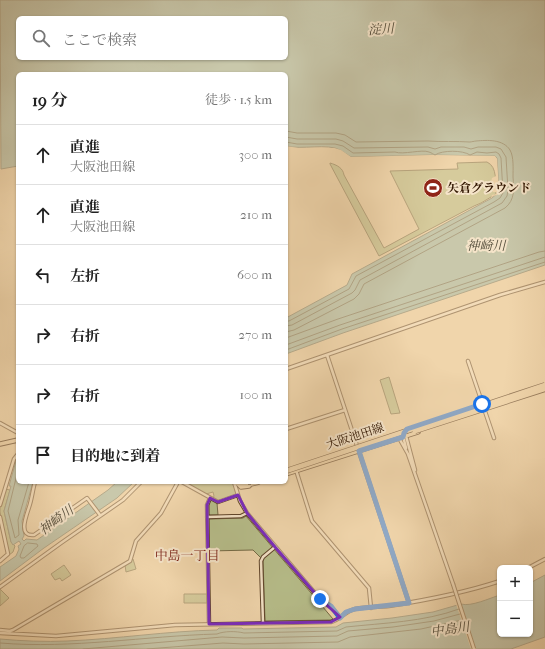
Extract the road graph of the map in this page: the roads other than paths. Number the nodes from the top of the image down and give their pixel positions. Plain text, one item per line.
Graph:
1 (545, 282) edge
2 (327, 355) junction
3 (468, 361) dead end
4 (288, 368) edge
5 (545, 387) edge
6 (498, 402) junction
7 (483, 407) junction
8 (345, 410) junction
9 (0, 423) edge
10 (288, 428) edge
11 (409, 429) junction
12 (16, 432) edge
13 (397, 433) junction
14 (403, 437) junction
15 (494, 438) dead end
16 (16, 439) edge
17 (0, 443) edge
18 (357, 446) junction
19 (359, 451) junction
20 (16, 456) edge
21 (295, 469) junction
22 (288, 471) edge
23 (288, 471) edge
24 (288, 471) edge
25 (34, 484) edge
26 (139, 484) edge
27 (177, 484) edge
28 (186, 484) edge
29 (235, 484) edge
30 (237, 484) edge
31 (255, 484) edge
32 (419, 484) junction
33 (238, 495) junction
34 (210, 498) junction
35 (0, 505) edge
36 (247, 513) junction
37 (100, 515) junction
38 (0, 516) edge
39 (207, 517) junction
40 (275, 547) junction
41 (545, 559) edge
42 (0, 561) edge
43 (533, 565) edge
44 (497, 582) edge
45 (0, 588) edge
46 (409, 603) junction
47 (371, 608) junction
48 (340, 618) junction
49 (263, 623) junction
50 (209, 624) junction
51 (0, 632) edge
52 (474, 649) edge

1 - 2 street
2 - 4 street
2 - 8 street
3 - 7 street
5 - 6 highway, bridge
5 - 7 main road, 大阪池田線
5 - 7 main road, 大阪池田線
5 - 23 highway, bridge
6 - 7 highway
6 - 11 highway, bridge
6 - 22 highway, bridge
7 - 11 main road, 大阪池田線
7 - 14 main road, 大阪池田線
7 - 15 street
8 - 10 street
8 - 18 street
9 - 12 street
11 - 13 main road, 大阪池田線
11 - 14 street
13 - 14 street
13 - 18 main road, 大阪池田線
14 - 19 main road, 大阪池田線
14 - 32 street
14 - 32 street
16 - 17 main road
18 - 19 street
18 - 21 main road, 大阪池田線
19 - 21 main road, 大阪池田線
19 - 46 street
20 - 35 street
21 - 24 main road, 大阪池田線
21 - 47 street
25 - 37 street
26 - 37 street
27 - 51 street
28 - 34 street
29 - 33 street
30 - 31 main road
32 - 52 street, bridge
33 - 34 street
33 - 36 street
34 - 39 street
36 - 39 street
36 - 40 street
37 - 45 street
38 - 42 street
39 - 50 street
40 - 48 street
40 - 49 street
41 - 43 street
44 - 46 street
46 - 47 street
47 - 48 street
48 - 49 street
49 - 50 street
50 - 51 street

